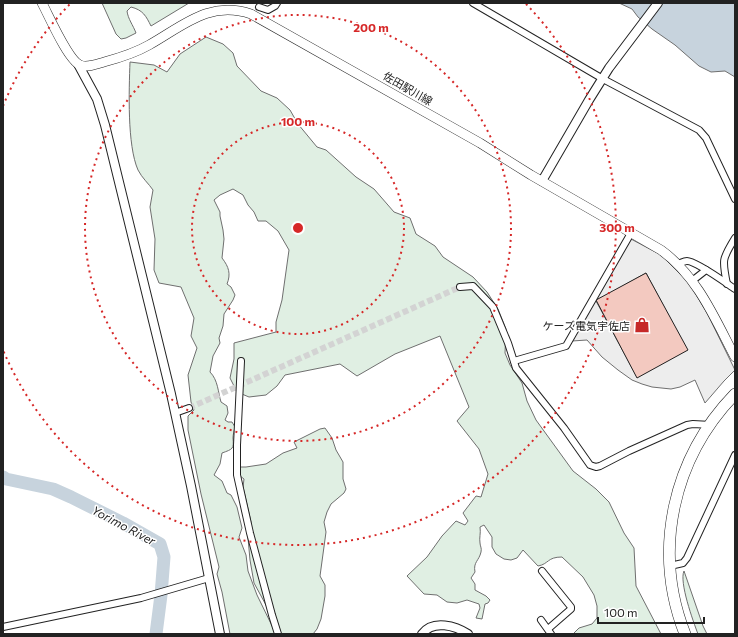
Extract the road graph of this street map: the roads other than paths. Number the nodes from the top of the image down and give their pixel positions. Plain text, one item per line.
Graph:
1 (42, 3) edge
2 (277, 3) edge
3 (473, 3) edge
4 (658, 3) edge
5 (259, 5) edge
6 (256, 16) junction
7 (78, 64) junction
8 (603, 79) junction
9 (542, 181) junction
10 (735, 199) edge
11 (631, 233) junction
12 (735, 238) edge
13 (678, 264) junction
14 (706, 270) junction
15 (692, 281) junction
16 (727, 284) junction
17 (460, 287) tunnel mouth
18 (735, 289) edge
19 (735, 357) edge
20 (240, 361) dead end
21 (514, 361) junction
22 (735, 394) edge
23 (189, 408) tunnel mouth
24 (175, 413) junction
25 (711, 425) junction
26 (735, 455) edge
27 (670, 566) junction
28 (542, 571) dead end
29 (209, 578) junction
30 (540, 620) dead end
31 (3, 627) edge
32 (549, 632) edge
33 (220, 634) edge
34 (278, 634) edge
35 (422, 634) edge
36 (468, 634) edge
37 (685, 634) edge

1 - 7 main road
2 - 5 street
3 - 8 street
4 - 8 street
5 - 6 street
6 - 7 main road, 佐田駅川線
6 - 9 main road, 佐田駅川線
7 - 24 street
8 - 9 street
8 - 10 street
9 - 11 main road, 佐田駅川線
11 - 13 main road, 佐田駅川線
11 - 21 street
12 - 16 street
13 - 14 street
13 - 15 main road, 佐田駅川線
14 - 15 street
14 - 16 street
15 - 19 main road, 佐田駅川線
16 - 18 street
17 - 21 street
20 - 34 street
21 - 25 street
22 - 25 highway
23 - 24 street
24 - 29 street
25 - 27 highway
26 - 27 street
27 - 37 highway
28 - 32 street
29 - 31 street
29 - 33 street
30 - 32 street
35 - 36 street

